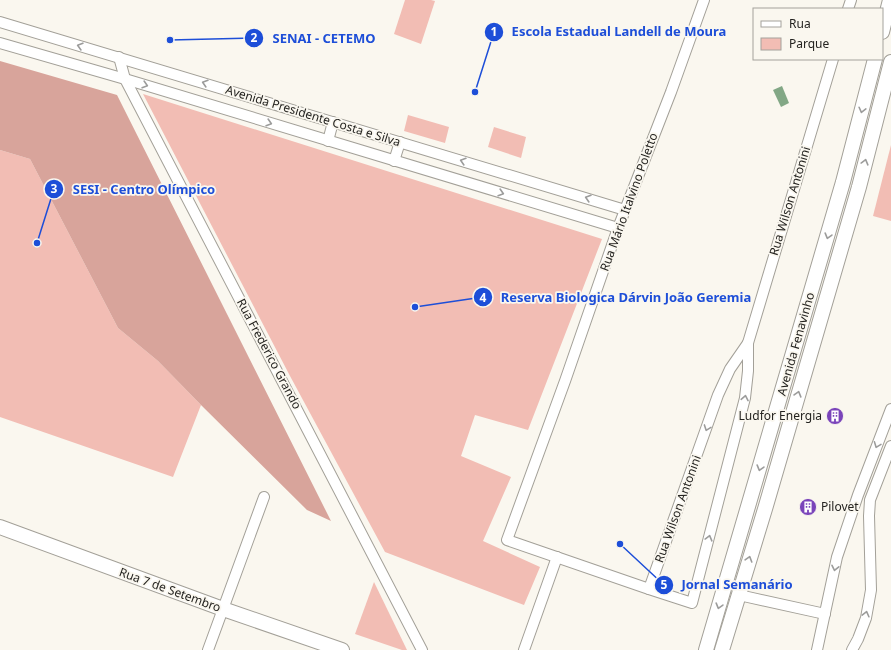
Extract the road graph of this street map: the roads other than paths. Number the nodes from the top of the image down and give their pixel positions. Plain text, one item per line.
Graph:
1 (704, 0) edge
2 (890, 2) edge
3 (0, 22) edge
4 (883, 28) edge
5 (0, 43) edge
6 (119, 57) junction
7 (833, 60) edge
8 (875, 60) edge
9 (891, 62) edge
10 (125, 79) junction
11 (866, 94) junction
12 (882, 97) junction
13 (333, 122) junction
14 (328, 140) junction
15 (400, 142) junction
16 (394, 161) junction
17 (843, 182) junction
18 (859, 187) junction
19 (625, 210) junction
20 (618, 228) junction
21 (818, 270) junction
22 (833, 275) junction
23 (748, 343) junction
24 (792, 357) junction
25 (808, 362) junction
26 (891, 409) edge
27 (891, 446) edge
28 (766, 448) junction
29 (781, 452) junction
30 (264, 497) dead end
31 (0, 527) edge
32 (557, 557) junction
33 (649, 589) junction
34 (738, 595) junction
35 (223, 609) junction
36 (825, 614) junction
37 (714, 623) junction
38 (728, 628) junction
39 (208, 650) edge
40 (342, 650) edge
41 (422, 650) edge
42 (524, 650) edge
43 (706, 650) edge
44 (722, 650) edge
45 (817, 650) edge
46 (852, 650) edge

1 - 19 street, Rua Mário Italvino Poletto
2 - 4 street
6 -> 3 street, Avenida Presidente Costa e Silva
5 - 10 street, Avenida Presidente Costa e Silva
6 - 10 street, Rua Frederico Grando
13 -> 6 street, Avenida Presidente Costa e Silva
7 - 23 street, Rua Wilson Antonini
8 - 11 street, Avenida Fenavinho
9 - 12 street, Avenida Fenavinho
10 -> 14 street, Avenida Presidente Costa e Silva
10 - 41 street, Rua Frederico Grando
11 - 12 street
11 -> 17 street, Avenida Fenavinho
18 -> 12 street, Avenida Fenavinho
13 - 14 street
13 - 15 street, Avenida Presidente Costa e Silva
14 - 16 street, Avenida Presidente Costa e Silva
15 - 16 street
19 -> 15 street, Avenida Presidente Costa e Silva
16 -> 20 street, Avenida Presidente Costa e Silva
17 - 18 street
17 -> 21 street, Avenida Fenavinho
18 - 22 street, Avenida Fenavinho
19 - 20 street, Rua Mário Italvino Poletto
20 - 32 street, Rua Mário Italvino Poletto
21 - 22 street
21 - 24 street, Avenida Fenavinho
22 - 25 street, Avenida Fenavinho
23 -> 33 street, Rua Wilson Antonini
33 -> 23 street, Rua Wilson Antonini
24 - 25 street
24 - 28 street, Avenida Fenavinho
29 -> 25 street, Avenida Fenavinho
26 -> 36 street
46 -> 27 street
28 - 29 street
28 -> 37 street, Avenida Fenavinho
34 -> 29 street, Avenida Fenavinho
30 - 35 street
31 - 35 street, Rua 7 de Setembro
32 - 33 street
32 - 42 street
34 - 36 street
34 - 38 street, Avenida Fenavinho
35 - 39 street
35 - 40 street, Rua 7 de Setembro
36 - 45 street
37 - 38 street
37 - 43 street, Avenida Fenavinho
38 - 44 street, Avenida Fenavinho

